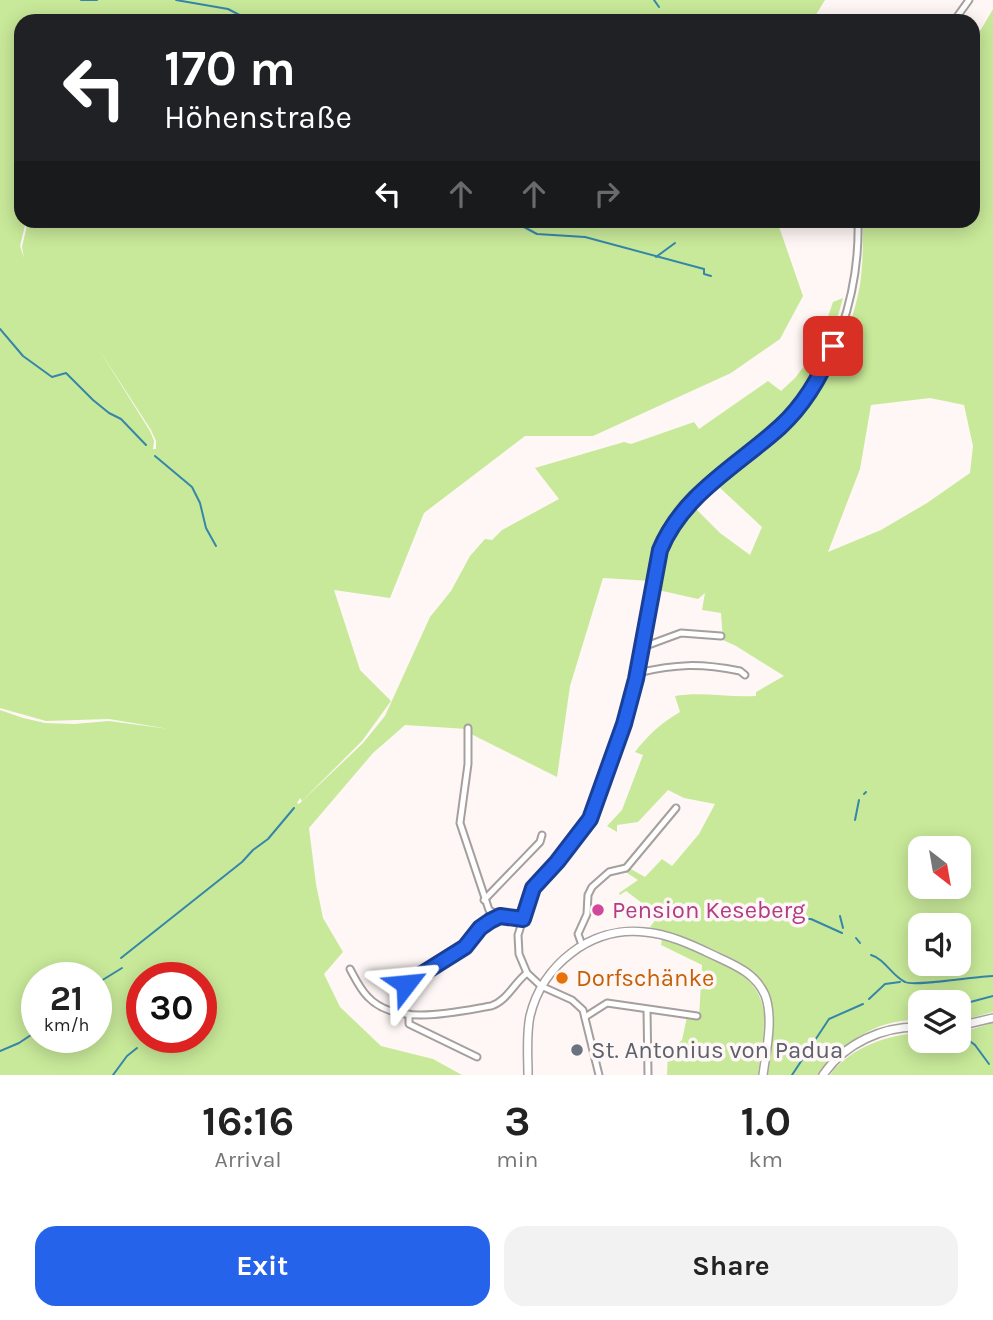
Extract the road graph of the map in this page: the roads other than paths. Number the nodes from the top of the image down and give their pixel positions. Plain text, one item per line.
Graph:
1 (970, 0) edge
2 (959, 14) edge
3 (858, 228) edge
4 (721, 636) dead end
5 (643, 646) junction
6 (637, 673) junction
7 (745, 675) dead end
8 (468, 728) dead end
9 (676, 808) dead end
10 (542, 835) dead end
11 (484, 900) junction
12 (500, 916) junction
13 (523, 919) junction
14 (582, 945) junction
15 (350, 968) dead end
16 (527, 973) junction
17 (541, 986) junction
18 (648, 1010) junction
19 (394, 1013) junction
20 (409, 1014) junction
21 (697, 1016) dead end
22 (585, 1017) junction
23 (993, 1018) edge
24 (971, 1023) edge
25 (908, 1027) edge
26 (477, 1057) dead end
27 (597, 1073) edge
28 (528, 1075) edge
29 (648, 1075) edge
30 (763, 1075) edge
31 (823, 1075) edge

1 - 2 street
3 - 5 street
4 - 5 street
5 - 6 street
6 - 7 street
6 - 13 street
8 - 11 street
9 - 14 street
10 - 11 street
11 - 12 street
12 - 13 street
12 - 19 street
13 - 16 street
14 - 17 main road
14 - 30 main road
15 - 19 street
16 - 17 street
16 - 20 street
17 - 22 street
17 - 28 main road
18 - 21 street
18 - 22 street
18 - 29 street
19 - 20 street
20 - 26 street
22 - 27 street
23 - 24 main road
25 - 31 main road

